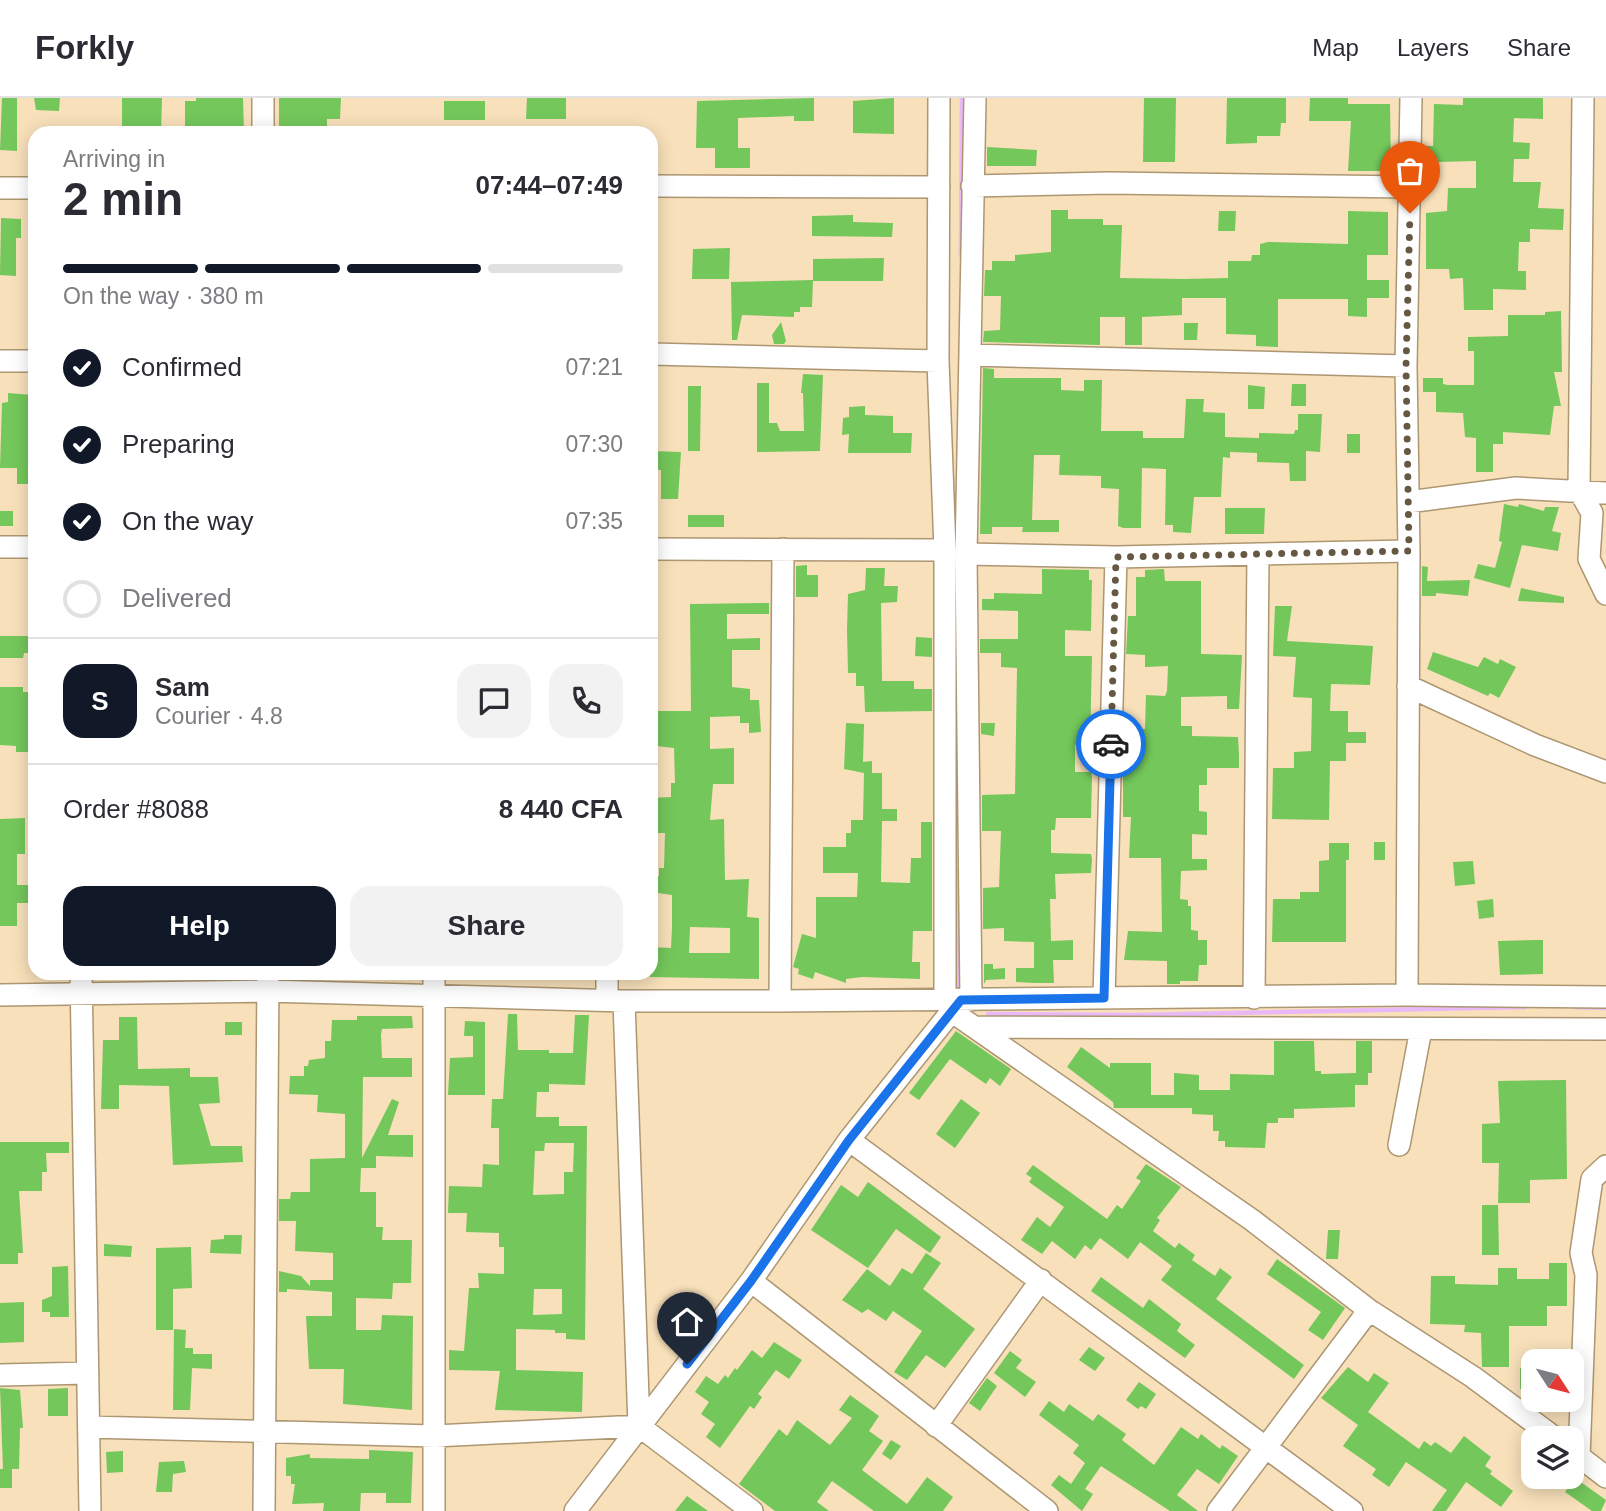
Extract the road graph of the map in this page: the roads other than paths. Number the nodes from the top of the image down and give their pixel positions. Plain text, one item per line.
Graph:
1 (263, 98) edge
2 (939, 98) edge
3 (975, 98) edge
4 (1411, 98) edge
5 (1583, 98) edge
6 (263, 126) edge
7 (658, 186) edge
8 (972, 186) junction
9 (939, 187) junction
10 (1411, 187) junction
11 (0, 188) edge
12 (28, 188) edge
13 (658, 354) edge
14 (971, 355) junction
15 (0, 361) edge
16 (28, 361) edge
17 (939, 361) junction
18 (1406, 366) junction
19 (1578, 490) junction
20 (1606, 493) edge
21 (1408, 502) junction
22 (0, 547) edge
23 (28, 547) edge
24 (783, 549) junction
25 (658, 550) edge
26 (1409, 551) junction
27 (956, 552) junction
28 (1258, 554) junction
29 (1116, 557) junction
30 (1606, 594) edge
31 (1408, 686) junction
32 (1606, 772) edge
33 (81, 980) edge
34 (434, 980) edge
35 (609, 980) edge
36 (268, 982) edge
37 (0, 995) edge
38 (80, 995) junction
39 (433, 995) junction
40 (1408, 995) junction
41 (1606, 997) edge
42 (1104, 998) junction
43 (1254, 998) junction
44 (616, 1001) junction
45 (780, 1001) junction
46 (957, 1003) junction
47 (974, 1027) junction
48 (1421, 1028) junction
49 (1606, 1029) edge
50 (849, 1140) junction
51 (1399, 1145) dead end
52 (1606, 1166) edge
53 (1041, 1280) junction
54 (751, 1281) junction
55 (1368, 1310) junction
56 (88, 1373) junction
57 (0, 1375) edge
58 (639, 1426) junction
59 (936, 1426) junction
60 (1539, 1426) edge
61 (1578, 1426) edge
62 (89, 1427) junction
63 (265, 1431) junction
64 (435, 1436) junction
65 (1266, 1447) junction
66 (1584, 1460) edge
67 (1606, 1477) edge
68 (90, 1511) edge
69 (264, 1511) edge
70 (434, 1511) edge
71 (575, 1511) edge
72 (752, 1511) edge
73 (1047, 1511) edge
74 (1217, 1511) edge
75 (1352, 1511) edge

1 - 6 street
2 - 9 street
3 - 8 street
4 - 10 street
5 - 19 street
7 - 9 street
8 - 10 street
8 - 14 street
9 - 17 street
10 - 18 street
11 - 12 street
13 - 17 street
14 - 18 street
14 - 27 street
15 - 16 street
17 - 27 street
18 - 21 street
19 - 20 street
19 - 21 street
19 - 30 street
21 - 26 street
22 - 23 street
24 - 25 street
24 - 27 street
24 - 45 street
26 - 28 street
26 - 31 street
27 - 29 street
27 - 46 street
28 - 29 street
28 - 43 street
29 - 42 street
31 - 32 street
31 - 40 street
33 - 38 street
34 - 39 street
35 - 44 street
36 - 38 street
36 - 39 street
36 - 63 street
37 - 38 street
38 - 56 street
39 - 44 street
39 - 64 street
40 - 41 street
40 - 43 street
42 - 43 street
42 - 46 street
44 - 45 street
44 - 58 street
45 - 46 street
46 - 47 street
46 - 50 street
47 - 48 street
47 - 55 street
48 - 49 street
48 - 51 street
50 - 53 street
50 - 54 street
52 - 61 street
53 - 59 street
53 - 65 street
54 - 58 street
54 - 59 street
55 - 60 street
55 - 65 street
56 - 57 street
56 - 62 street
58 - 64 street
58 - 71 street
58 - 72 street
59 - 73 street
62 - 63 street
62 - 68 street
63 - 64 street
63 - 69 street
64 - 70 street
65 - 74 street
65 - 75 street
66 - 67 street

